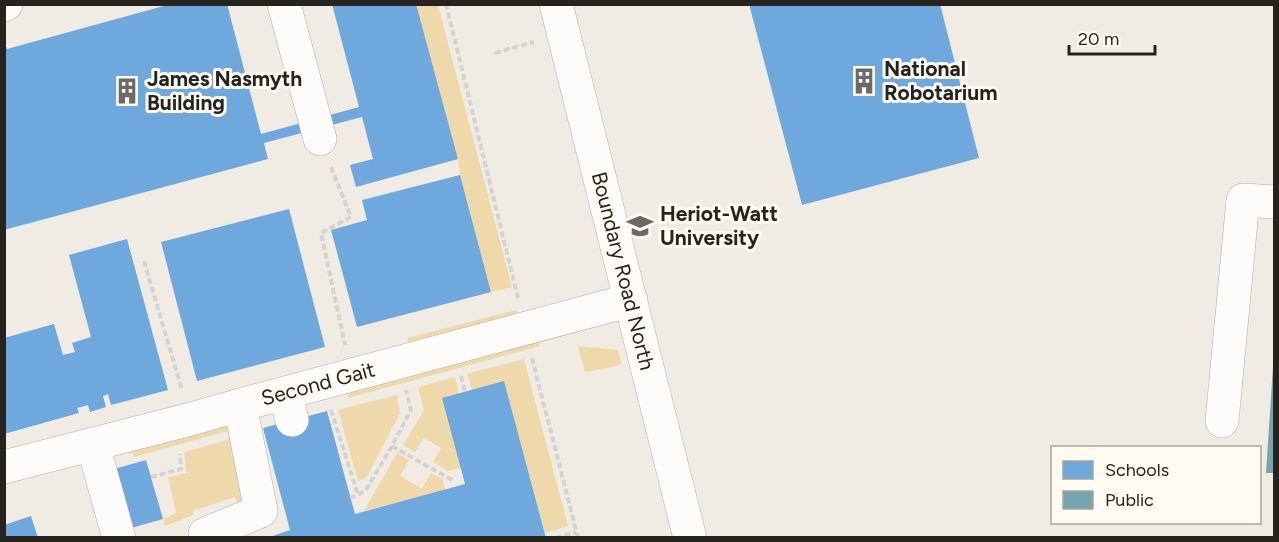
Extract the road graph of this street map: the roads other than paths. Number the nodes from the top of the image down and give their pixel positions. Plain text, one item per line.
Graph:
1 (284, 4) edge
2 (556, 4) edge
3 (320, 139) road end
4 (1275, 202) edge
5 (631, 300) junction
6 (240, 405) junction
7 (1222, 421) dead end
8 (93, 445) junction
9 (4, 467) edge
10 (205, 534) dead end
11 (119, 537) edge
12 (690, 537) edge

1 - 3 street
2 - 5 street, Boundary Road North
4 - 7 street
5 - 6 street, Second Gait
5 - 12 street, Boundary Road North
6 - 8 street, Second Gait
6 - 10 street
8 - 9 street, Second Gait
8 - 11 street

